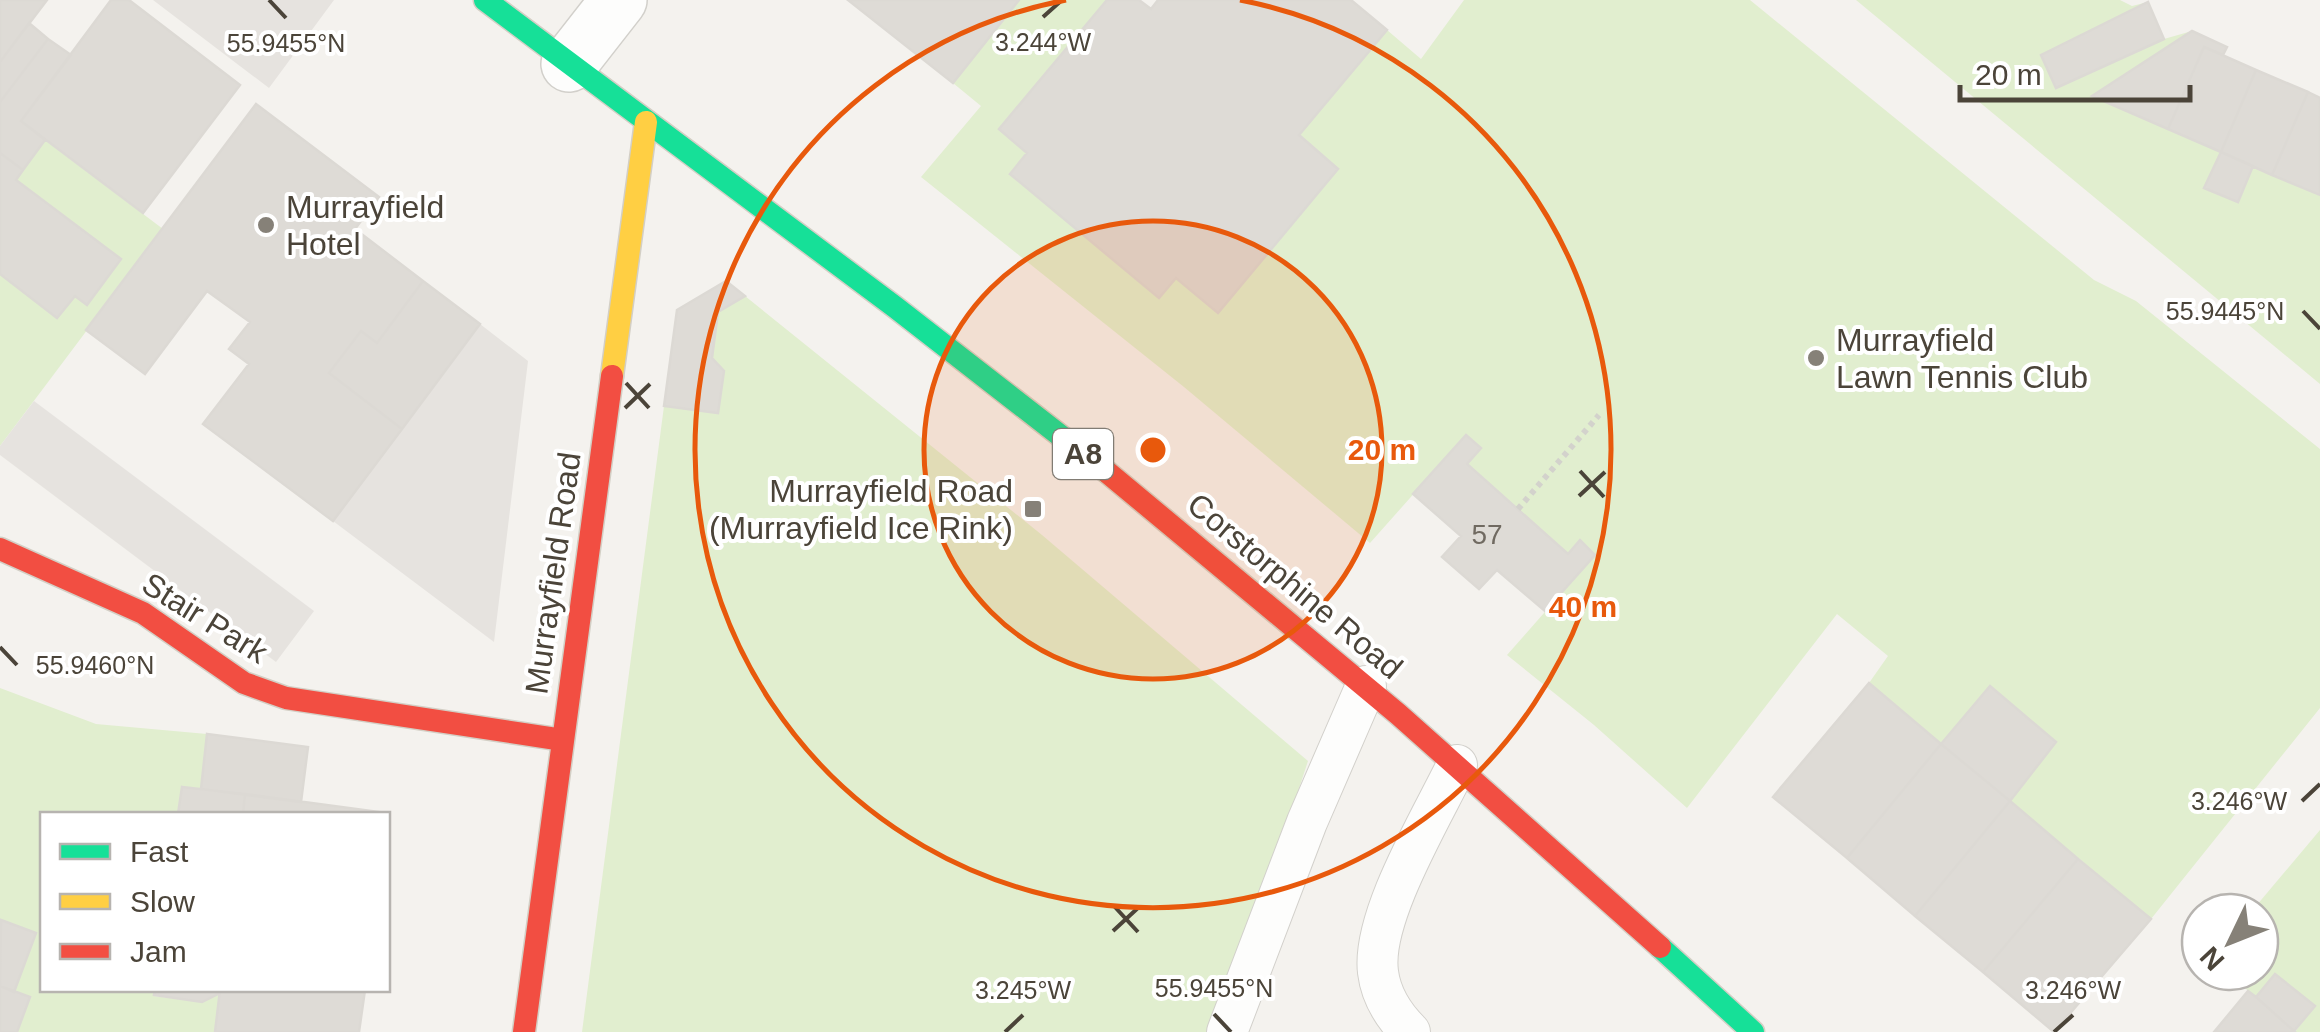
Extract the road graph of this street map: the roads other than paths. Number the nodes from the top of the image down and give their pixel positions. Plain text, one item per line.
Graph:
1 (486, 0) edge
2 (619, 0) edge
3 (569, 64) junction
4 (646, 122) junction
5 (0, 549) edge
6 (1366, 686) junction
7 (563, 740) junction
8 (1457, 765) junction
9 (524, 1032) edge
10 (1227, 1032) edge
11 (1410, 1032) edge
12 (1753, 1032) edge

1 - 3 main road, Corstorphine Road / A8
2 - 3 street
3 - 4 main road, Corstorphine Road / A8
4 - 6 main road, Corstorphine Road / A8
4 - 7 main road, Murrayfield Road
5 - 7 main road, Stair Park
6 - 8 main road, Corstorphine Road / A8
6 - 10 lane
7 - 9 main road, Murrayfield Road
8 - 11 lane
8 - 12 main road, Corstorphine Road / A8

